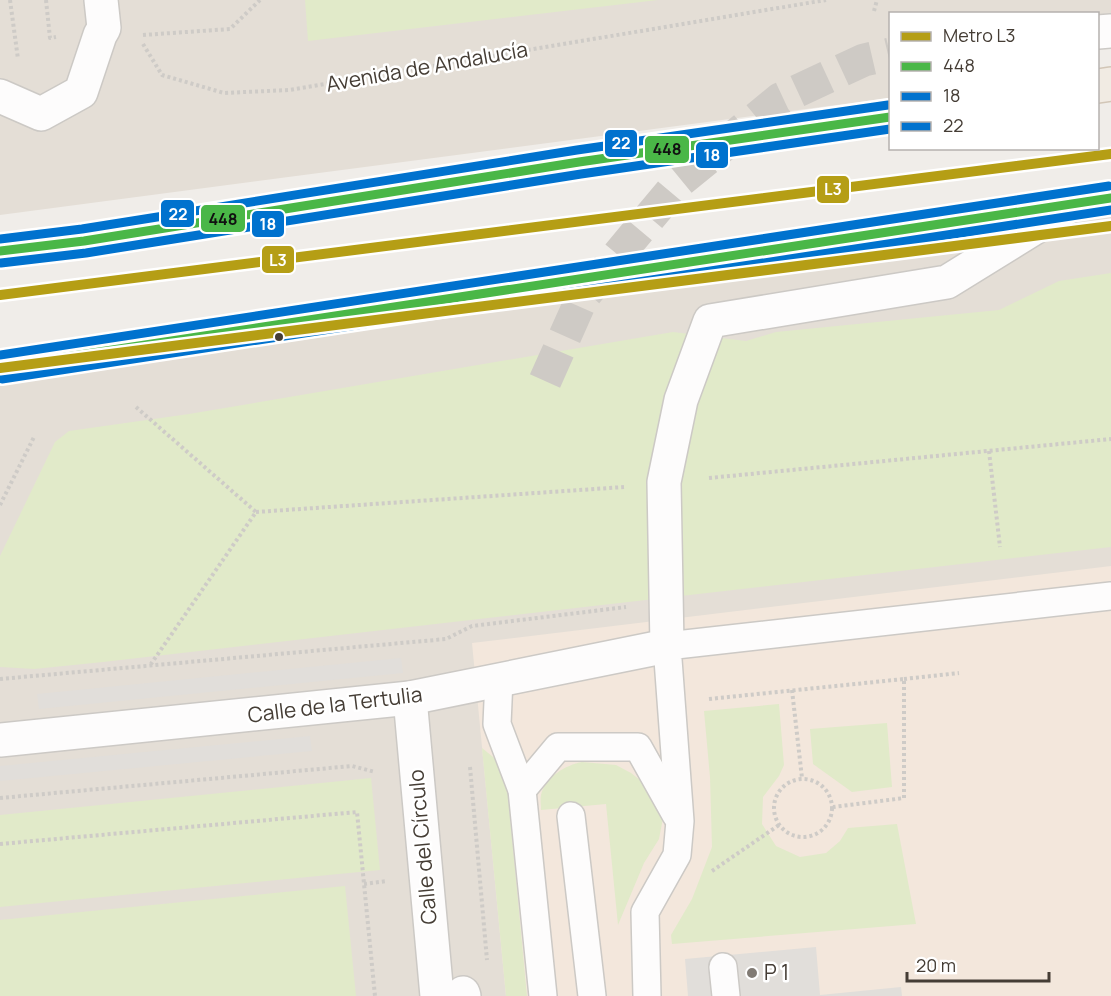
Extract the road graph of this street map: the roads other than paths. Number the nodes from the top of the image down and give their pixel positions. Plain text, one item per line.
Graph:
1 (102, 14) edge
2 (0, 96) edge
3 (889, 117) edge
4 (1111, 198) edge
5 (1072, 204) junction
6 (0, 252) edge
7 (0, 367) edge
8 (1111, 596) edge
9 (667, 646) junction
10 (499, 679) junction
11 (410, 698) junction
12 (0, 740) edge
13 (522, 790) junction
14 (571, 816) dead end
15 (680, 821) junction
16 (723, 967) dead end
17 (454, 995) edge
18 (543, 996) edge
19 (592, 996) edge
20 (646, 996) edge
21 (726, 996) edge

1 - 2 street
3 - 6 main road
4 - 5 main road
5 - 7 main road
5 - 9 street
8 - 9 lane
9 - 10 street, Calle de la Tertulia
9 - 15 lane
10 - 11 street, Calle de la Tertulia
10 - 13 lane
11 - 12 street, Calle de la Tertulia
11 - 17 street, Calle del Círculo
13 - 15 lane
13 - 18 lane
14 - 19 lane
15 - 20 lane
16 - 21 lane

